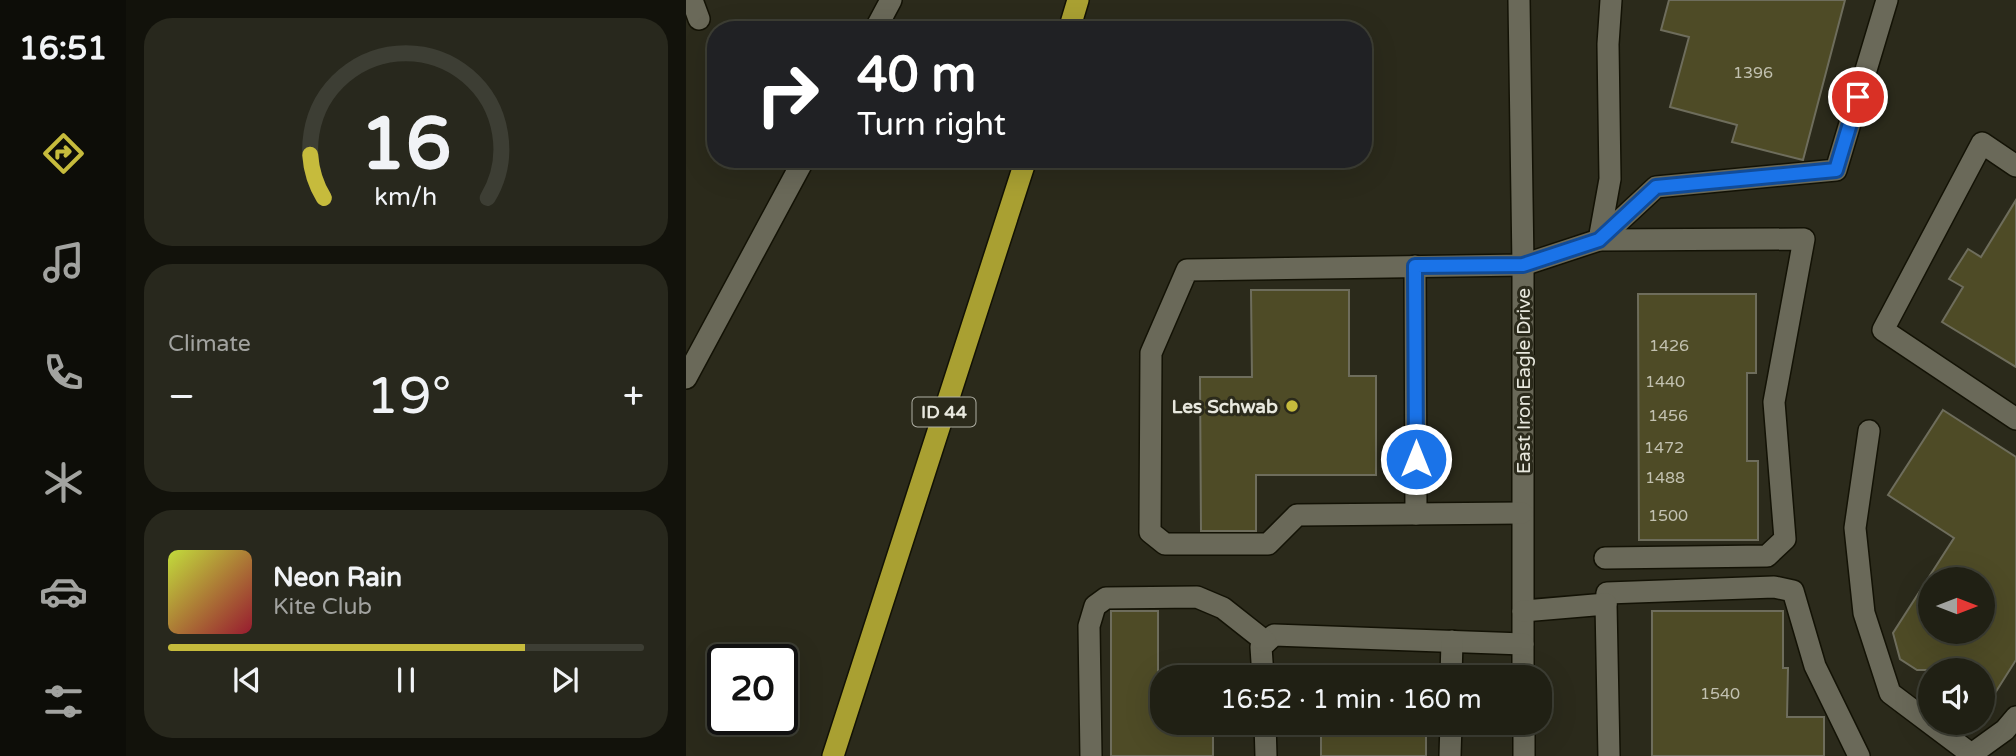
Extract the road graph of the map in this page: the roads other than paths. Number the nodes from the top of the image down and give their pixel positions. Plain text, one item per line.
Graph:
1 (891, 0) edge
2 (1078, 0) edge
3 (1519, 0) edge
4 (1611, 0) edge
5 (1887, 0) edge
6 (880, 21) edge
7 (1072, 21) edge
8 (2016, 166) edge
9 (799, 168) edge
10 (1024, 168) edge
11 (1599, 240) junction
12 (1523, 265) junction
13 (1415, 266) junction
14 (686, 378) edge
15 (2016, 419) edge
16 (1869, 431) dead end
17 (1522, 513) junction
18 (1416, 514) junction
19 (1605, 558) dead end
20 (1606, 604) junction
21 (1523, 611) junction
22 (1452, 641) junction
23 (1266, 642) junction
24 (1523, 644) junction
25 (1262, 665) edge
26 (1451, 665) edge
27 (1523, 665) edge
28 (2016, 717) edge
29 (1265, 735) edge
30 (1451, 735) edge
31 (1524, 735) edge
32 (1970, 755) edge
33 (833, 756) edge
34 (1091, 756) edge
35 (1266, 756) edge
36 (1450, 756) edge
37 (1524, 756) edge
38 (1609, 756) edge
39 (1859, 756) edge

1 - 6 street
2 - 7 highway
3 - 12 street, East Iron Eagle Drive
4 - 11 street
5 - 11 street
8 - 15 street
9 - 14 street
10 - 33 highway, ID 44
11 - 12 street
11 - 19 street
12 - 13 street
12 - 17 street, East Iron Eagle Drive
13 - 18 street
13 - 18 street
16 - 32 street
17 - 18 street
17 - 21 street, East Iron Eagle Drive
20 - 21 street
20 - 38 street
20 - 39 street
21 - 24 street, East Iron Eagle Drive
22 - 23 street
22 - 24 street
22 - 26 street
23 - 25 street
23 - 34 street
24 - 27 street, East Iron Eagle Drive
28 - 32 street
29 - 35 street
30 - 36 street
31 - 37 street

